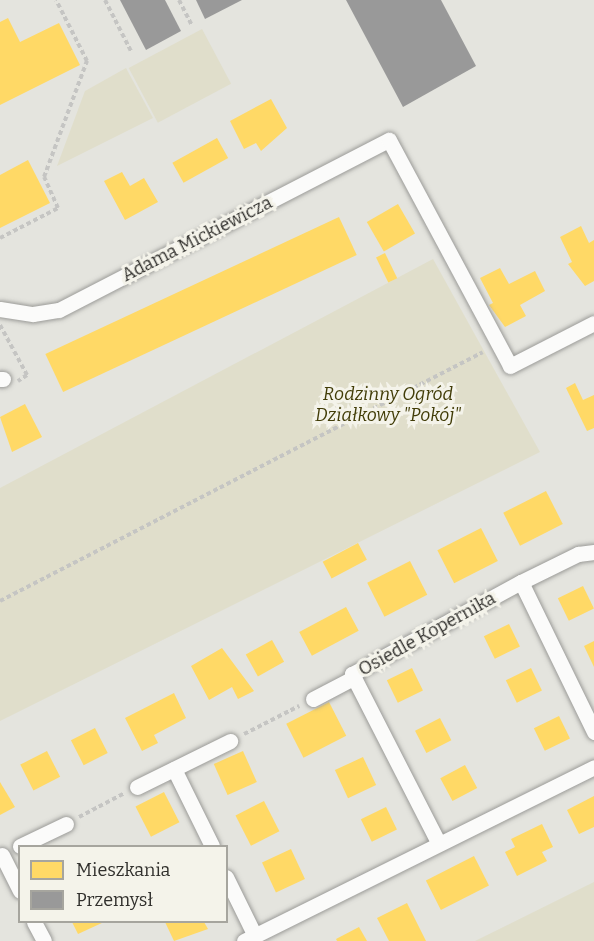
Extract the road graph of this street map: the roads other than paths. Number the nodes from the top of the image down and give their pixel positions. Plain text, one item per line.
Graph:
1 (0, 309) edge
2 (594, 323) edge
3 (594, 552) edge
4 (521, 582) junction
5 (353, 678) junction
6 (313, 699) road end
7 (594, 732) edge
8 (230, 741) road end
9 (594, 766) edge
10 (174, 769) junction
11 (137, 787) road end
12 (66, 824) road end
13 (438, 842) junction
14 (24, 845) edge
15 (212, 845) edge
16 (18, 848) edge
17 (1, 856) edge
18 (228, 882) edge
19 (18, 887) edge
20 (35, 923) edge
21 (249, 938) edge
22 (44, 941) edge

1 - 2 street, Adama Mickiewicza
3 - 4 street, Osiedle Kopernika
4 - 5 street, Osiedle Kopernika
4 - 7 street
5 - 6 street
5 - 13 street, Osiedle Kopernika
8 - 10 street
9 - 13 street
10 - 11 street
10 - 15 street
12 - 14 street
13 - 21 street
16 - 17 street
17 - 19 street
18 - 21 street
20 - 22 street

